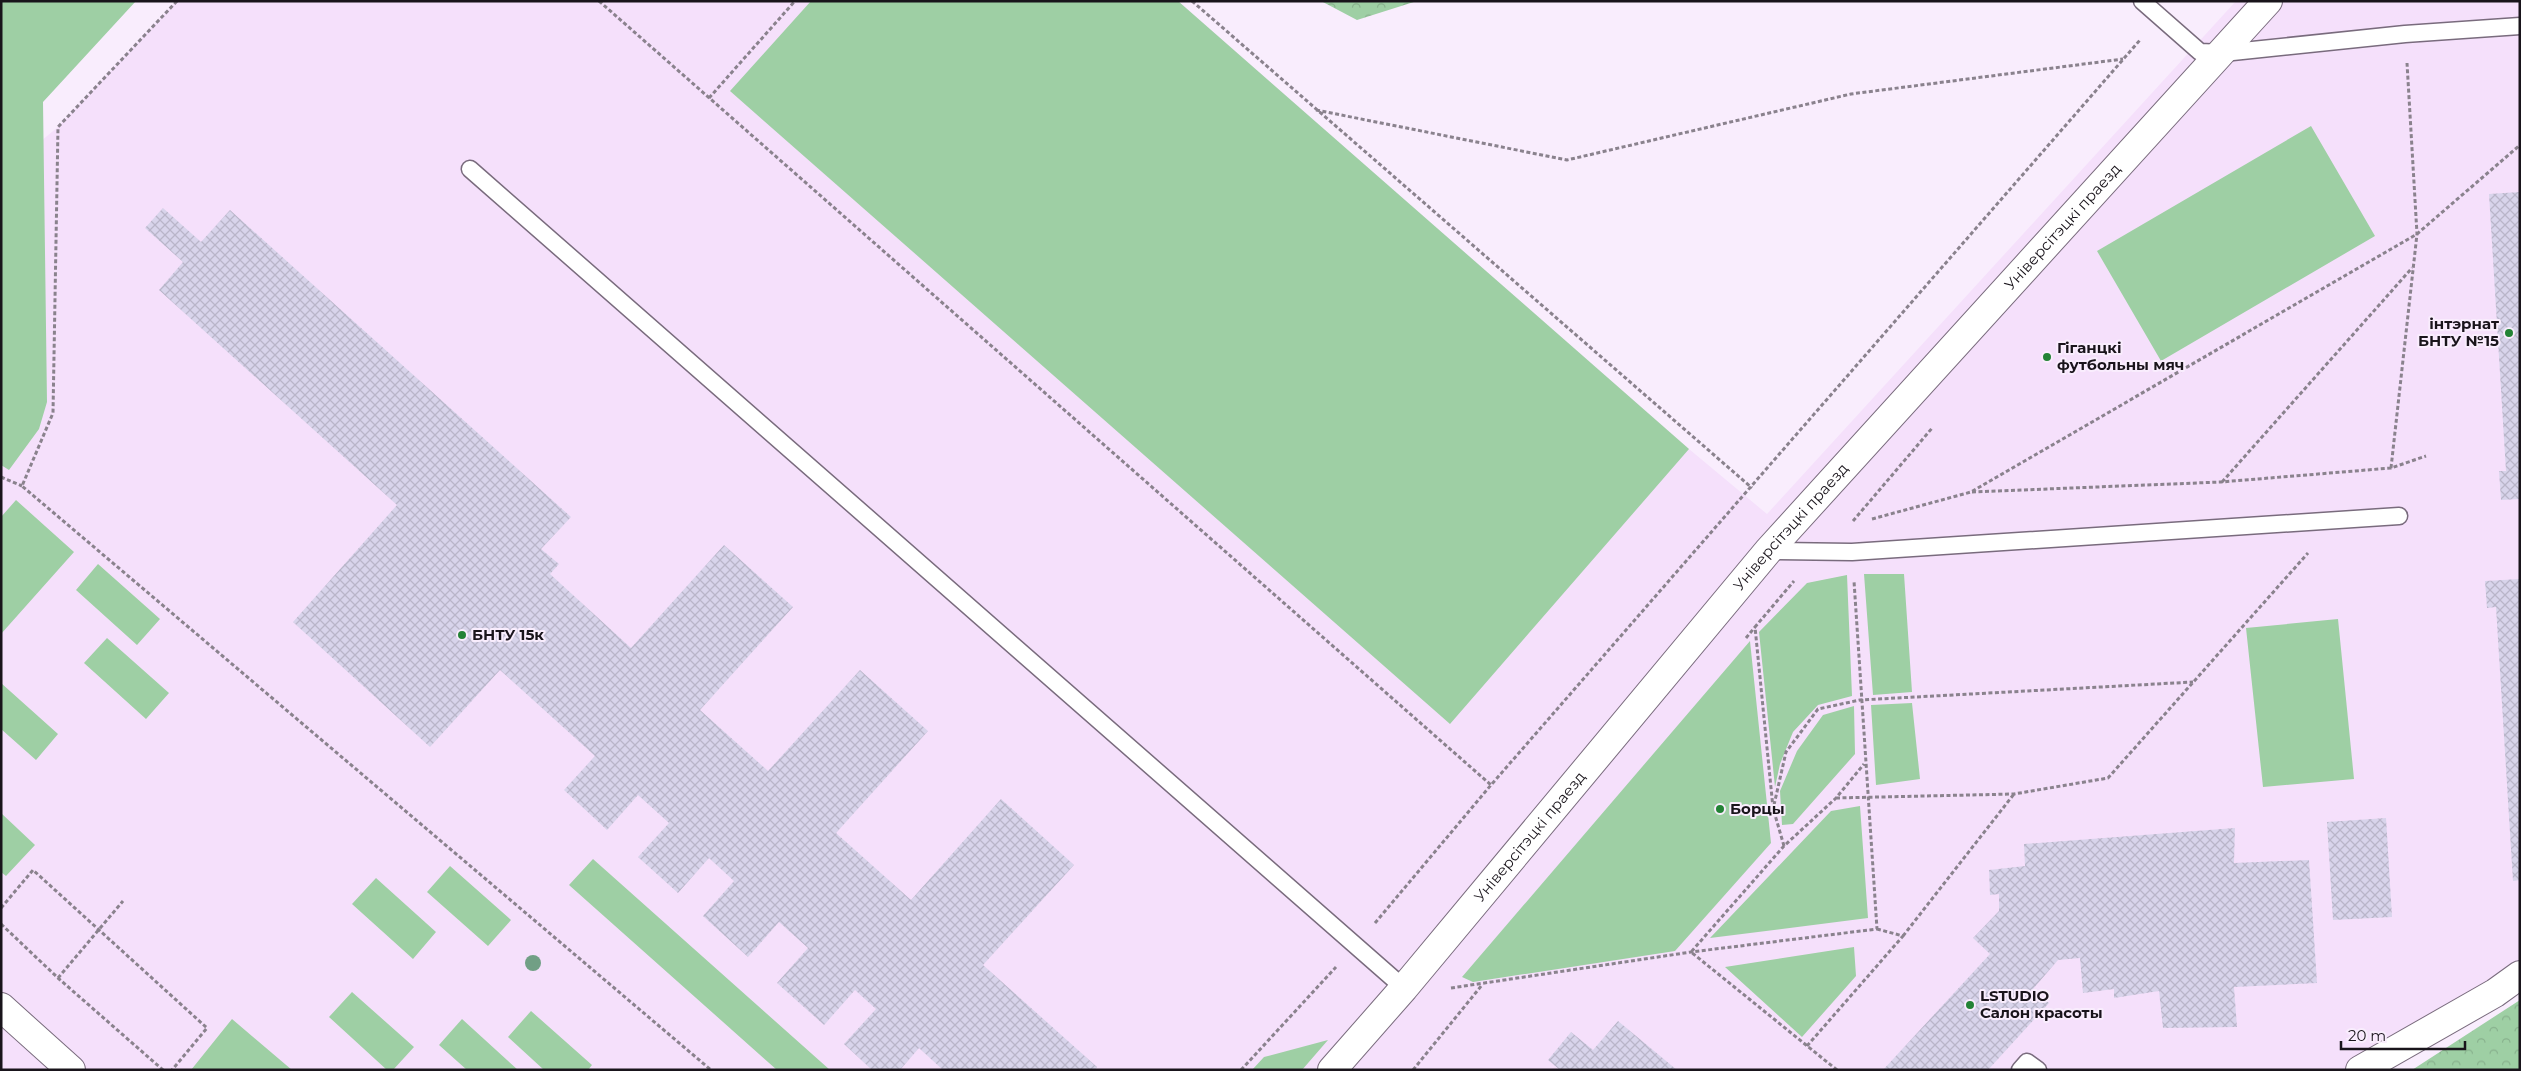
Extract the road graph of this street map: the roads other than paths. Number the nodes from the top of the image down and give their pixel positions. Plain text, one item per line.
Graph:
1 (2142, 1) edge
2 (2268, 1) edge
3 (2520, 26) edge
4 (2222, 54) junction
5 (470, 169) dead end
6 (2399, 516) dead end
7 (1768, 551) junction
8 (2520, 975) edge
9 (1404, 988) junction
10 (1, 1007) edge
11 (71, 1070) edge
12 (1332, 1070) edge
13 (2020, 1070) edge
14 (2038, 1070) edge
15 (2360, 1070) edge

1 - 4 lane
2 - 4 street, Універсітэцкі праезд
3 - 4 lane
4 - 7 street, Універсітэцкі праезд
5 - 9 lane
6 - 7 lane
7 - 9 street, Універсітэцкі праезд
8 - 15 street
9 - 12 street, Універсітэцкі праезд
10 - 11 street
13 - 14 lane

